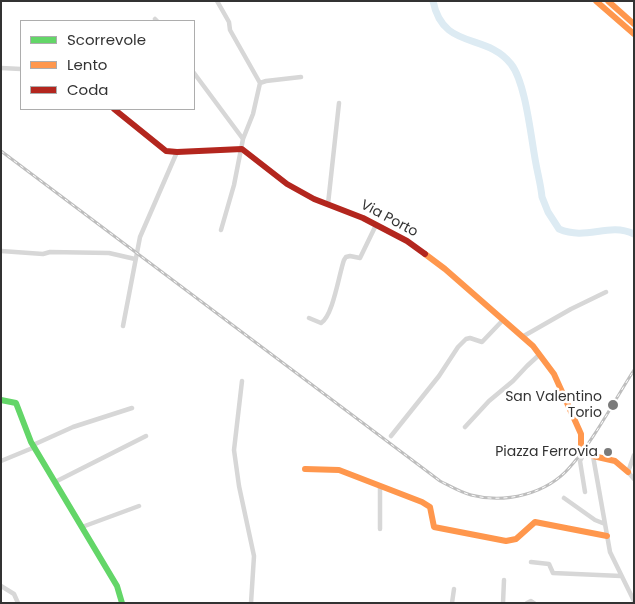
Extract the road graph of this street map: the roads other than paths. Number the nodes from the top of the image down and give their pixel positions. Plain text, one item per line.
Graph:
1 (217, 1) edge
2 (596, 1) edge
3 (608, 1) edge
4 (634, 24) edge
5 (634, 34) edge
6 (1, 68) edge
7 (20, 69) edge
8 (195, 74) edge
9 (301, 77) dead end
10 (260, 84) junction
11 (340, 103) dead end
12 (115, 110) edge
13 (244, 139) junction
14 (242, 149) junction
15 (177, 152) junction
16 (328, 204) junction
17 (376, 225) junction
18 (221, 230) dead end
19 (1, 251) edge
20 (135, 259) junction
21 (606, 292) dead end
22 (309, 318) dead end
23 (503, 320) junction
24 (123, 326) dead end
25 (522, 337) junction
26 (539, 355) junction
27 (242, 381) dead end
28 (1, 400) edge
29 (132, 408) dead end
30 (465, 427) dead end
31 (146, 436) dead end
32 (391, 436) dead end
33 (34, 446) junction
34 (584, 451) junction
35 (634, 455) edge
36 (593, 456) junction
37 (1, 461) edge
38 (305, 469) dead end
39 (628, 472) junction
40 (634, 479) edge
41 (55, 482) junction
42 (380, 486) junction
43 (585, 492) dead end
44 (564, 498) dead end
45 (140, 506) dead end
46 (605, 524) junction
47 (82, 527) junction
48 (380, 529) dead end
49 (607, 536) junction
50 (531, 562) dead end
51 (620, 576) junction
52 (504, 580) dead end
53 (1, 586) edge
54 (454, 589) dead end
55 (634, 601) edge
56 (18, 603) edge
57 (122, 603) edge
58 (251, 603) edge
59 (452, 603) edge
60 (503, 603) edge
61 (527, 603) edge
62 (534, 603) edge

1 - 10 street
2 - 5 main road
3 - 4 main road
6 - 7 street
8 - 13 street
9 - 10 street
10 - 13 street
11 - 16 street
12 - 15 main road
13 - 14 street
14 - 15 main road
14 - 16 main road, Via Porto
14 - 18 street
15 - 20 street
16 - 17 main road, Via Porto
17 - 22 street
17 - 23 main road, Via Porto
19 - 20 street
20 - 24 street
21 - 25 street
23 - 25 main road, Via Porto
23 - 32 street
25 - 26 main road, Via Porto
26 - 30 street
26 - 34 main road, Via Porto
27 - 58 street
28 - 33 main road
29 - 33 street
31 - 41 street
33 - 37 street
33 - 41 main road
34 - 36 main road
34 - 43 street
35 - 39 street
36 - 39 main road
36 - 46 street
38 - 42 main road
39 - 40 street
41 - 47 main road
42 - 48 street
42 - 49 main road
44 - 46 street
45 - 47 street
46 - 49 street
47 - 57 main road
49 - 51 street
50 - 51 street
51 - 55 street
52 - 60 street
53 - 56 street
54 - 59 street
61 - 62 street

